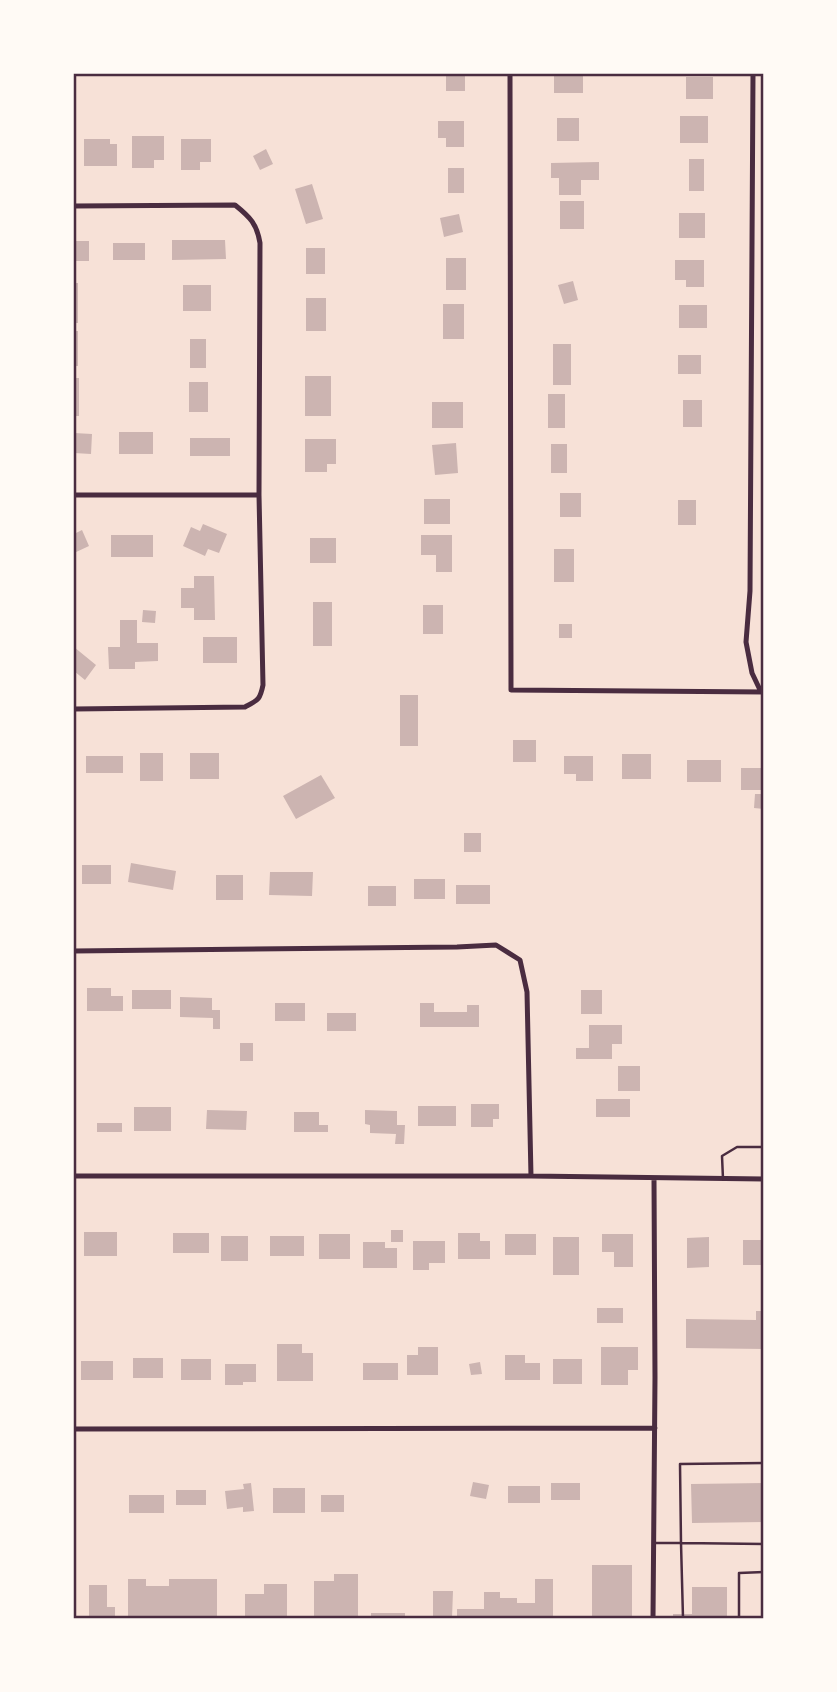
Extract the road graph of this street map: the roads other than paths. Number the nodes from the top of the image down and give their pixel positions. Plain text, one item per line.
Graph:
1 (510, 74) edge
2 (753, 74) edge
3 (74, 206) edge
4 (74, 495) edge
5 (259, 495) junction
6 (762, 692) edge
7 (74, 709) edge
8 (74, 951) edge
9 (764, 1147) edge
10 (74, 1176) edge
11 (531, 1176) junction
12 (654, 1178) junction
13 (723, 1179) junction
14 (764, 1179) edge
15 (655, 1428) junction
16 (74, 1429) edge
17 (764, 1464) edge
18 (654, 1543) junction
19 (681, 1543) junction
20 (764, 1544) edge
21 (764, 1572) edge
22 (653, 1619) edge
23 (683, 1619) edge
24 (739, 1619) edge

1 - 6 street
2 - 6 street
3 - 5 street
4 - 5 street
5 - 7 street
8 - 11 street
9 - 13 lane
10 - 11 street
11 - 12 street
12 - 13 street
12 - 15 street
13 - 14 street
15 - 16 street
15 - 18 street
17 - 19 lane
18 - 19 lane
18 - 22 street
19 - 20 lane
19 - 23 lane
21 - 24 lane

